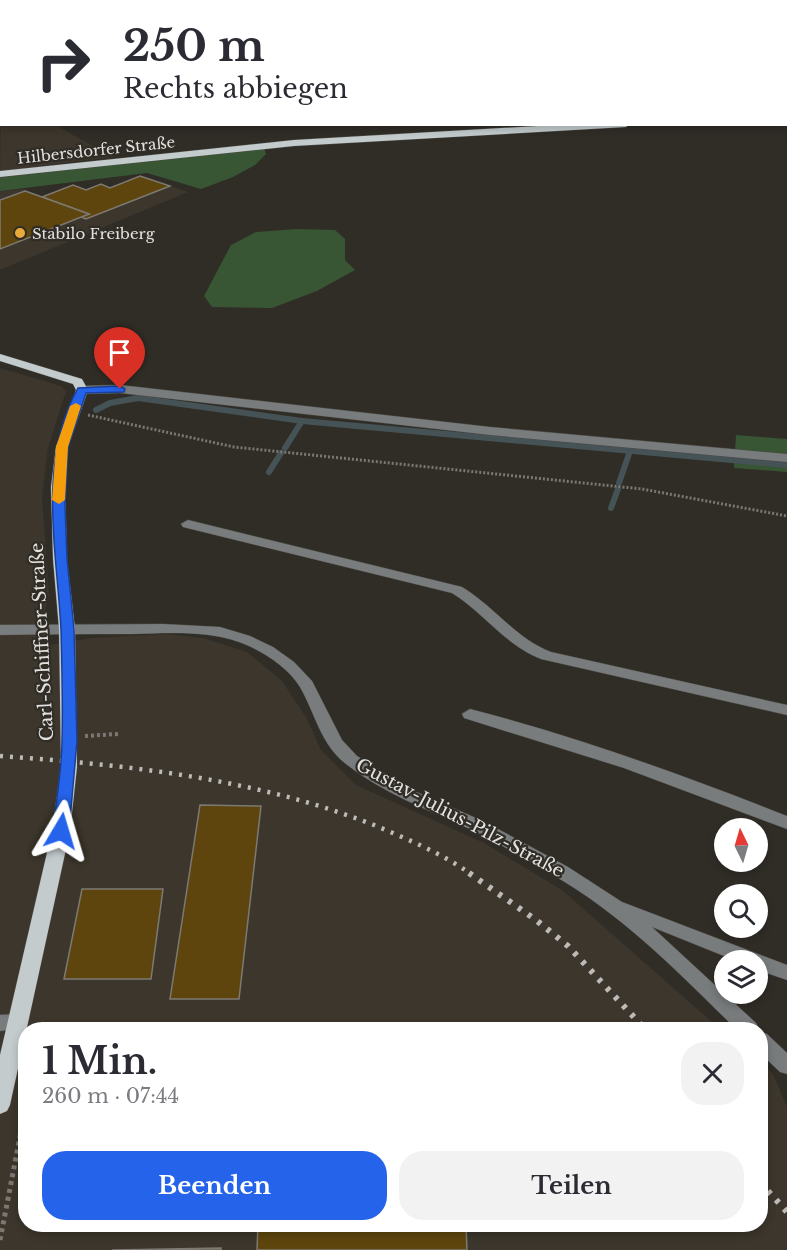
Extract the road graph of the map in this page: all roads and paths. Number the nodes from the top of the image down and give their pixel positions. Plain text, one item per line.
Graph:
1 (591, 126) edge
2 (0, 174) edge
3 (0, 357) edge
4 (82, 390) junction
5 (72, 415) junction
6 (787, 458) edge
7 (787, 516) edge
8 (188, 524) dead end
9 (68, 629) junction
10 (0, 630) edge
11 (787, 710) edge
12 (470, 714) dead end
13 (118, 734) dead end
14 (70, 741) junction
15 (787, 823) edge
16 (614, 905) junction
17 (728, 950) edge
18 (768, 966) edge
19 (787, 973) edge
20 (8, 1022) edge
21 (742, 1022) edge
22 (768, 1048) edge
23 (787, 1066) edge
24 (3, 1075) edge
25 (0, 1105) edge
26 (18, 1147) edge
27 (0, 1240) edge

1 - 2 main road, Hilbersdorfer Straße
3 - 4 main road
4 - 5 main road, Carl-Schiffner-Straße
4 - 6 street
5 - 7 path
5 - 9 main road, Carl-Schiffner-Straße
8 - 11 street
9 - 10 street, Gustav-Julius-Pilz-Straße
9 - 14 main road, Carl-Schiffner-Straße
9 - 16 street, Gustav-Julius-Pilz-Straße
12 - 15 street
13 - 14 path
14 - 20 main road, Carl-Schiffner-Straße
16 - 17 street
16 - 21 street, Gustav-Julius-Pilz-Straße
18 - 19 street
20 - 24 main road, Carl-Schiffner-Straße
22 - 23 street
24 - 25 main road, Carl-Schiffner-Straße
26 - 27 path

